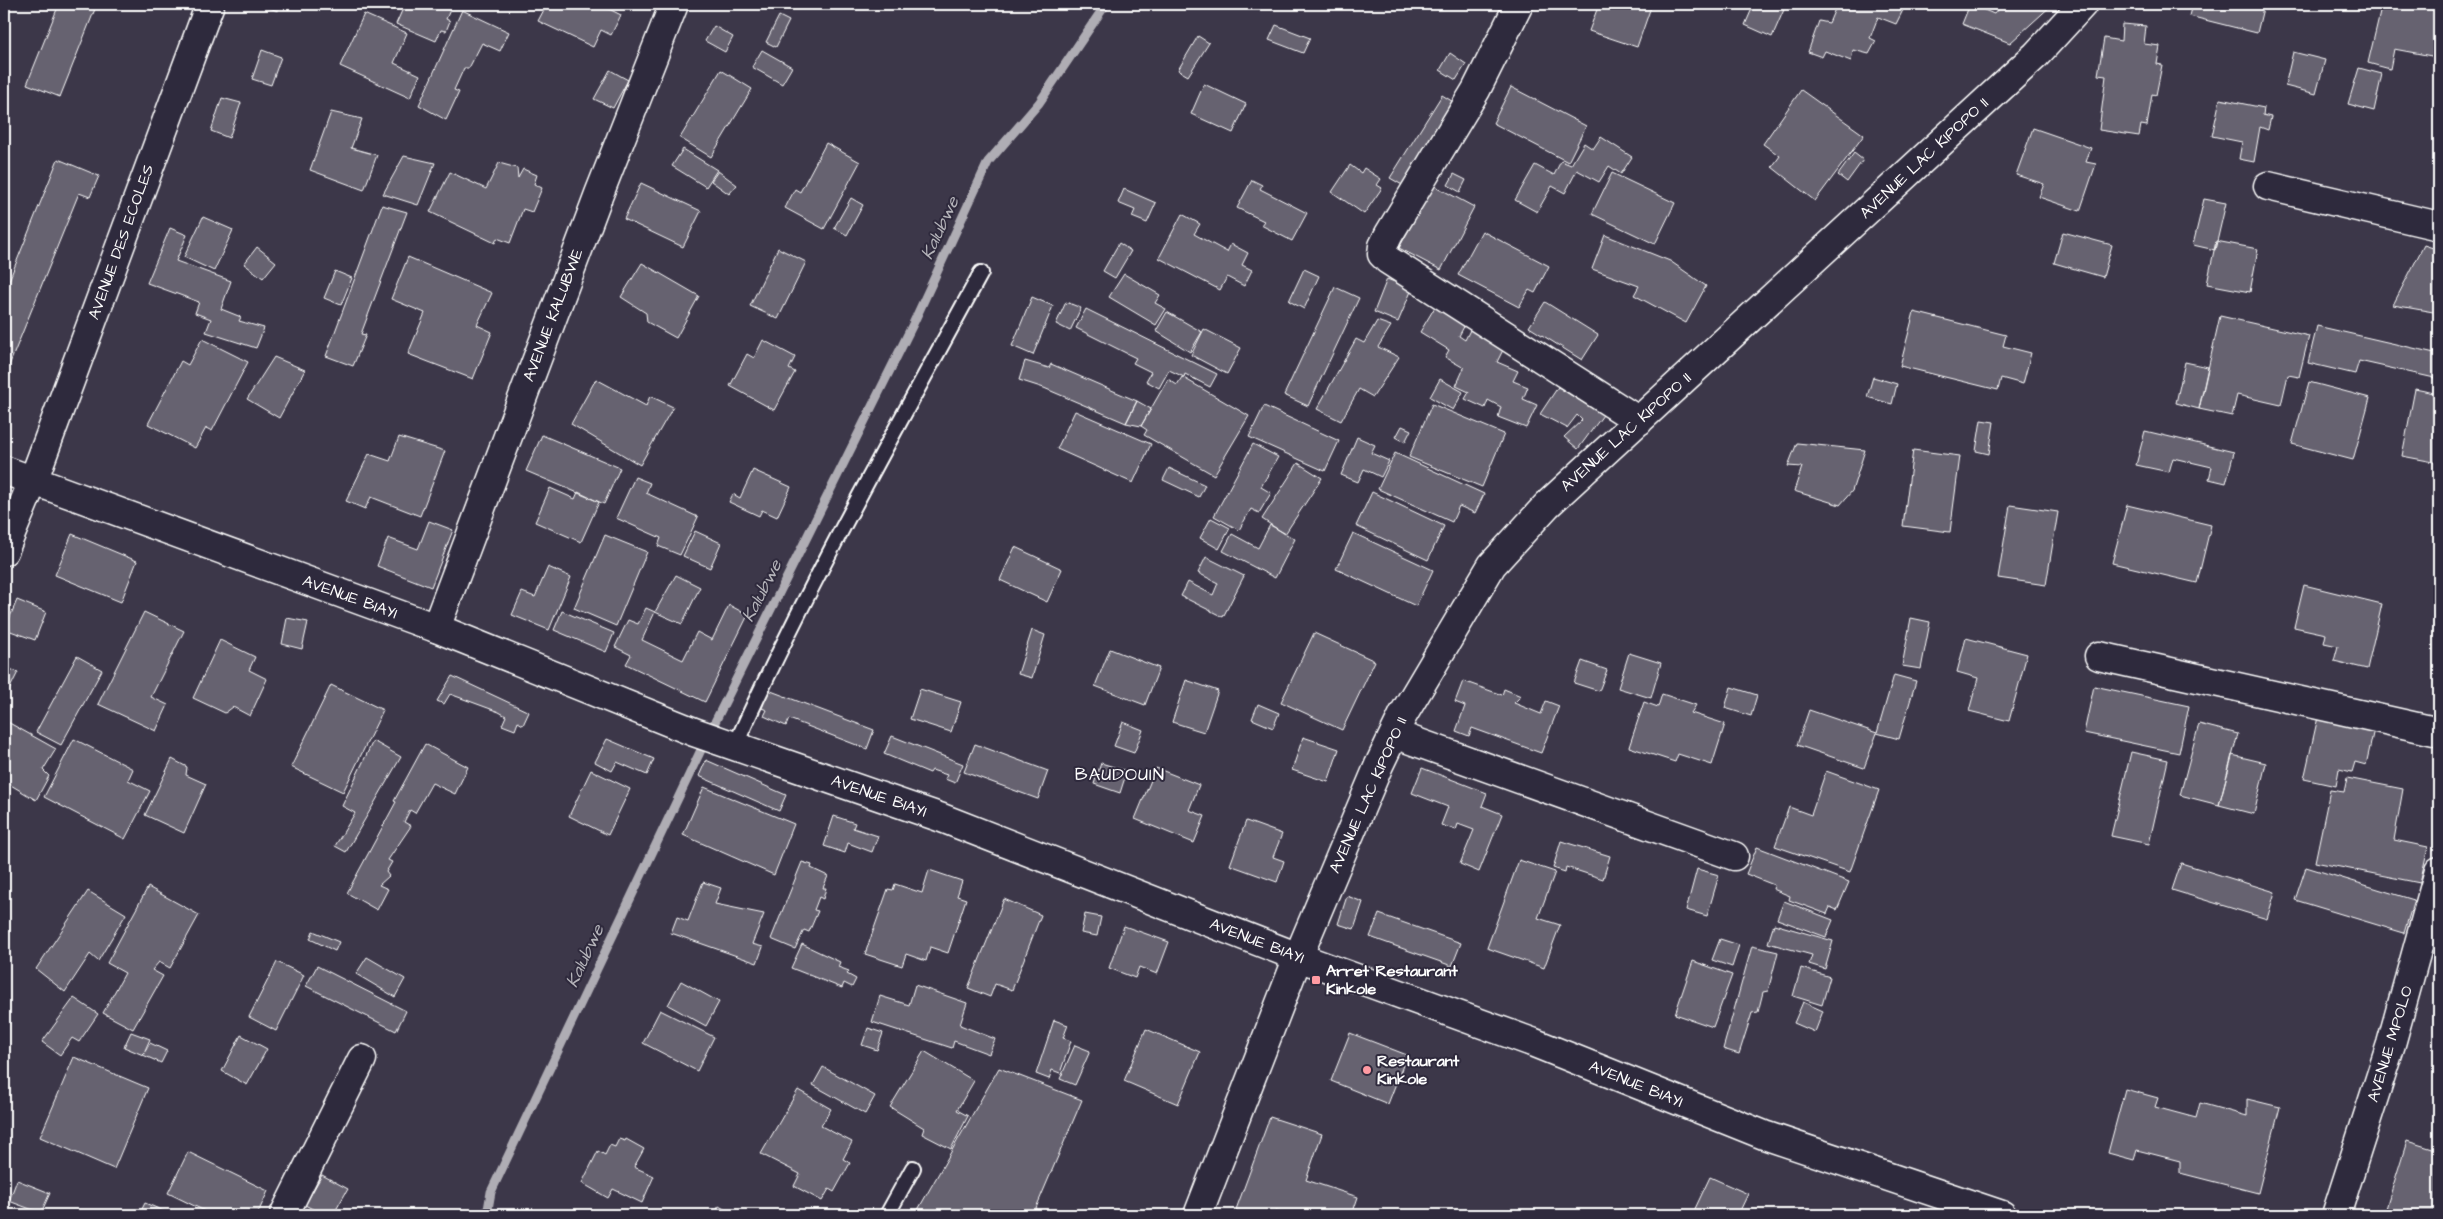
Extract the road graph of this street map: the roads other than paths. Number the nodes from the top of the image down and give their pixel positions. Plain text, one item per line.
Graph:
1 (210, 4) edge
2 (674, 4) edge
3 (1519, 4) edge
4 (2083, 4) edge
5 (2268, 186) dead end
6 (2439, 226) edge
7 (981, 273) dead end
8 (1639, 422) junction
9 (4, 470) edge
10 (33, 481) junction
11 (4, 551) edge
12 (436, 628) junction
13 (2099, 656) dead end
14 (2439, 732) edge
15 (1394, 734) junction
16 (713, 738) junction
17 (1734, 856) dead end
18 (2439, 872) edge
19 (1298, 957) junction
20 (362, 1059) dead end
21 (913, 1168) dead end
22 (284, 1215) edge
23 (887, 1215) edge
24 (1198, 1215) edge
25 (2002, 1215) edge
26 (2336, 1215) edge

1 - 10 street, AVENUE DES ECOLES
2 - 12 street, AVENUE KALUBWE
3 - 8 street
4 - 8 street, AVENUE LAC KIPOPO II
5 - 6 street
7 - 16 lane
8 - 15 street, AVENUE LAC KIPOPO II
9 - 10 street, AVENUE BIAYI
10 - 11 street, AVENUE DES ECOLES
10 - 12 street, AVENUE BIAYI
12 - 16 street, AVENUE BIAYI
13 - 14 street
15 - 17 street
15 - 19 street, AVENUE LAC KIPOPO II
16 - 19 street, AVENUE BIAYI
18 - 26 street, AVENUE MPOLO
19 - 24 street, AVENUE LAC KIPOPO II
19 - 25 street, AVENUE BIAYI
20 - 22 street
21 - 23 lane

